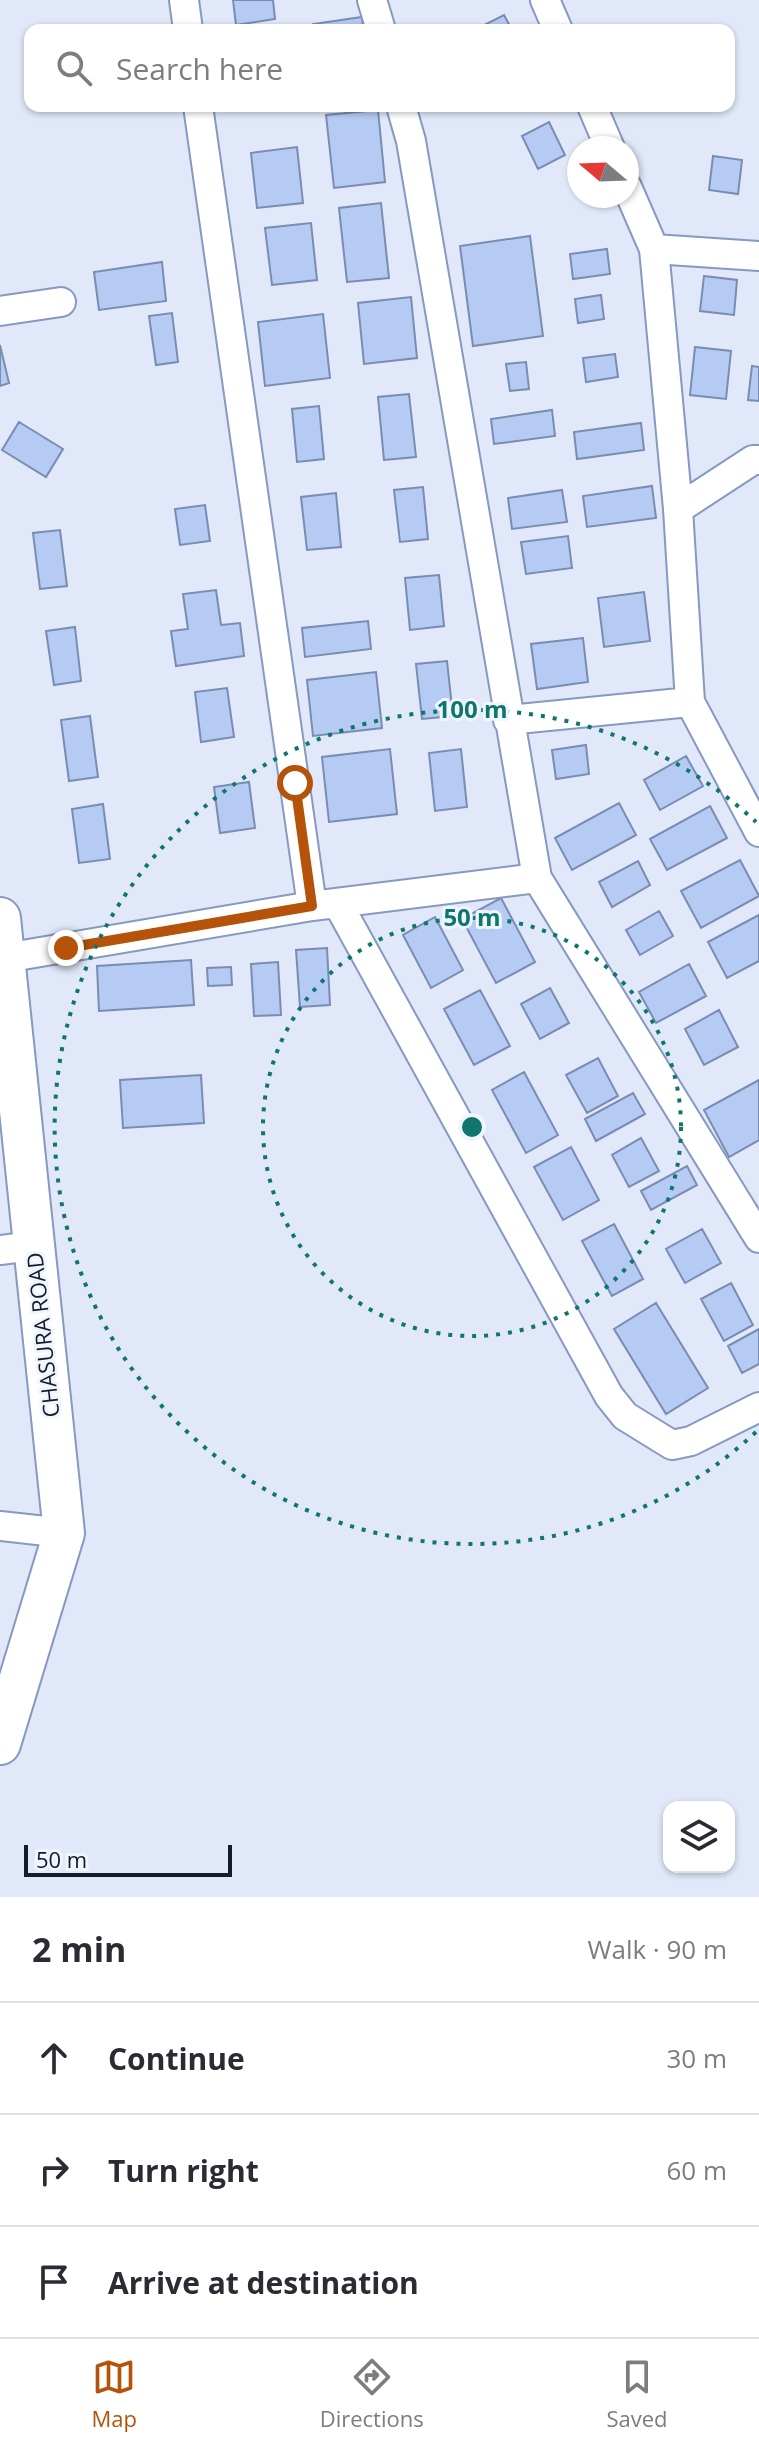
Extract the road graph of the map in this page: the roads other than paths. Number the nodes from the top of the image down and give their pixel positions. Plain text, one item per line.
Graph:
1 (184, 0) edge
2 (372, 0) edge
3 (545, 0) edge
4 (187, 24) edge
5 (379, 24) edge
6 (555, 24) edge
7 (199, 112) edge
8 (403, 112) edge
9 (595, 112) edge
10 (605, 136) edge
11 (636, 208) edge
12 (654, 249) junction
13 (759, 256) edge
14 (61, 302) dead end
15 (0, 311) edge
16 (759, 460) edge
17 (678, 509) junction
18 (690, 702) junction
19 (508, 720) junction
20 (759, 832) edge
21 (537, 878) junction
22 (325, 905) junction
23 (0, 918) edge
24 (5, 958) junction
25 (5, 1028) edge
26 (759, 1238) edge
27 (16, 1248) edge
28 (759, 1407) edge
29 (0, 1526) edge
30 (64, 1533) junction
31 (0, 1744) edge

1 - 4 street
2 - 5 street
3 - 6 street
7 - 22 street
8 - 19 street
9 - 10 street
11 - 12 street
12 - 13 street
12 - 17 street
14 - 15 street
16 - 17 street
17 - 18 street
18 - 19 street
18 - 20 street
19 - 21 street
21 - 22 street
21 - 26 street
22 - 24 street
22 - 28 street
23 - 24 street, CHASURA ROAD
24 - 25 street, CHASURA ROAD
25 - 27 street, CHASURA ROAD
27 - 30 street, CHASURA ROAD
29 - 30 street
30 - 31 street, CHASURA ROAD

